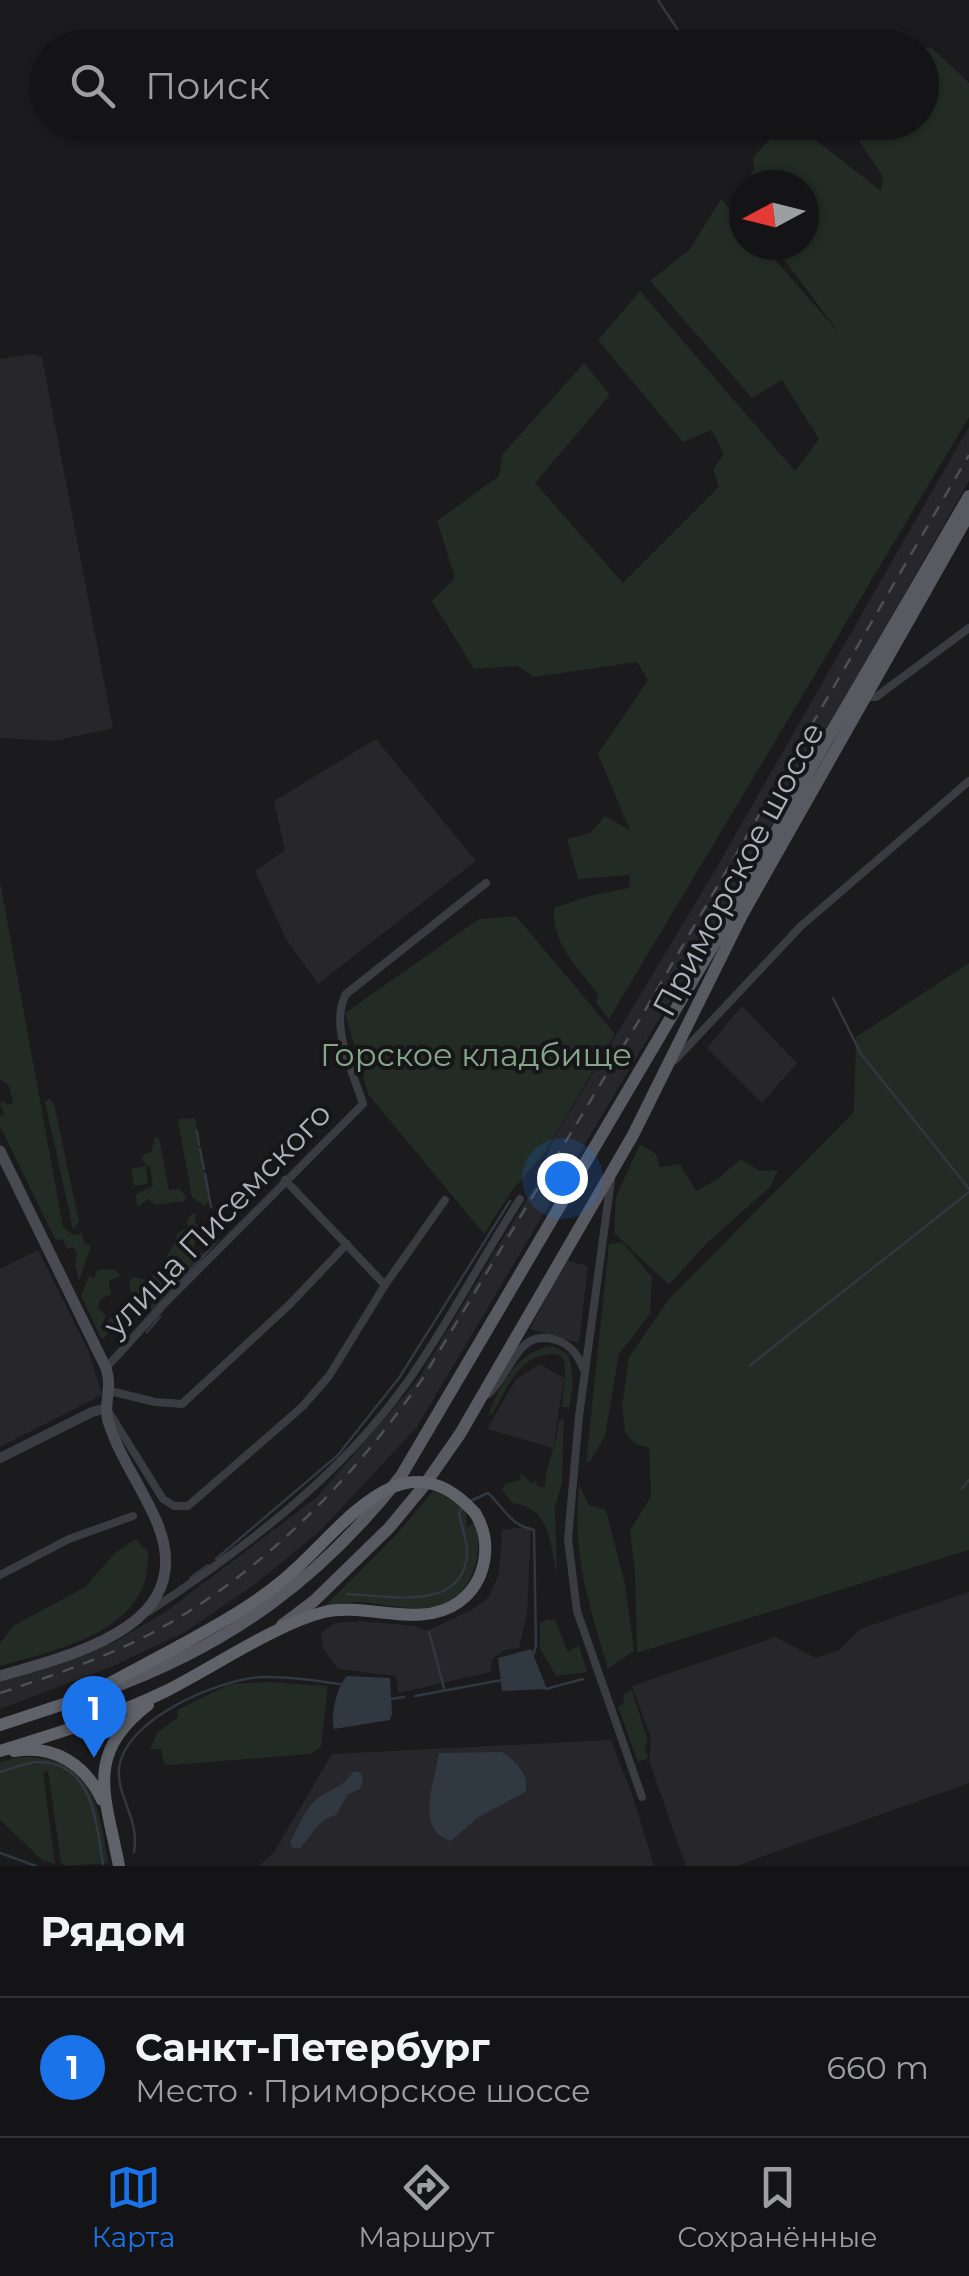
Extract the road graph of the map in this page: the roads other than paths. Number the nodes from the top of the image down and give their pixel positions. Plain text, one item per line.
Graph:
1 (969, 496) edge
2 (969, 514) edge
3 (969, 628) edge
4 (863, 697) junction
5 (969, 782) edge
6 (486, 883) dead end
7 (663, 1069) junction
8 (613, 1118) junction
9 (633, 1135) junction
10 (0, 1152) edge
11 (612, 1170) junction
12 (285, 1180) junction
13 (520, 1199) dead end
14 (445, 1200) dead end
15 (347, 1244) junction
16 (385, 1284) junction
17 (106, 1368) junction
18 (584, 1371) junction
19 (110, 1391) junction
20 (480, 1400) junction
21 (108, 1408) junction
22 (0, 1458) edge
23 (133, 1516) dead end
24 (0, 1576) edge
25 (164, 1577) junction
26 (181, 1590) junction
27 (144, 1615) junction
28 (260, 1642) junction
29 (0, 1676) edge
30 (166, 1691) junction
31 (82, 1698) junction
32 (0, 1725) edge
33 (0, 1752) edge
34 (642, 1798) dead end
35 (109, 1816) junction
36 (119, 1866) edge

1 - 8 main road, Приморское шоссе
2 - 4 main road, Приморское шоссе
3 - 4 street
4 - 7 main road, Приморское шоссе
5 - 7 street
6 - 12 street, улица Писемского
7 - 9 main road, Приморское шоссе
8 - 9 main road
8 - 31 main road, Приморское шоссе
9 - 11 main road, Приморское шоссе
10 - 17 main road
11 - 18 street
11 - 20 main road, Приморское шоссе
12 - 15 street
12 - 17 street, улица Писемского
13 - 26 street
14 - 16 street
15 - 16 street
15 - 19 street
16 - 21 street
17 - 19 main road
18 - 20 street
18 - 34 street
19 - 21 main road
20 - 28 main road, Приморское шоссе
21 - 22 street
21 - 25 main road
23 - 24 street
25 - 26 street
25 - 27 main road
26 - 27 street
27 - 29 main road
28 - 30 highway, Приморское шоссе
28 - 31 highway, bridge
30 - 33 highway, Приморское шоссе
30 - 35 highway
31 - 32 highway, Приморское шоссе
33 - 35 highway
35 - 36 highway

